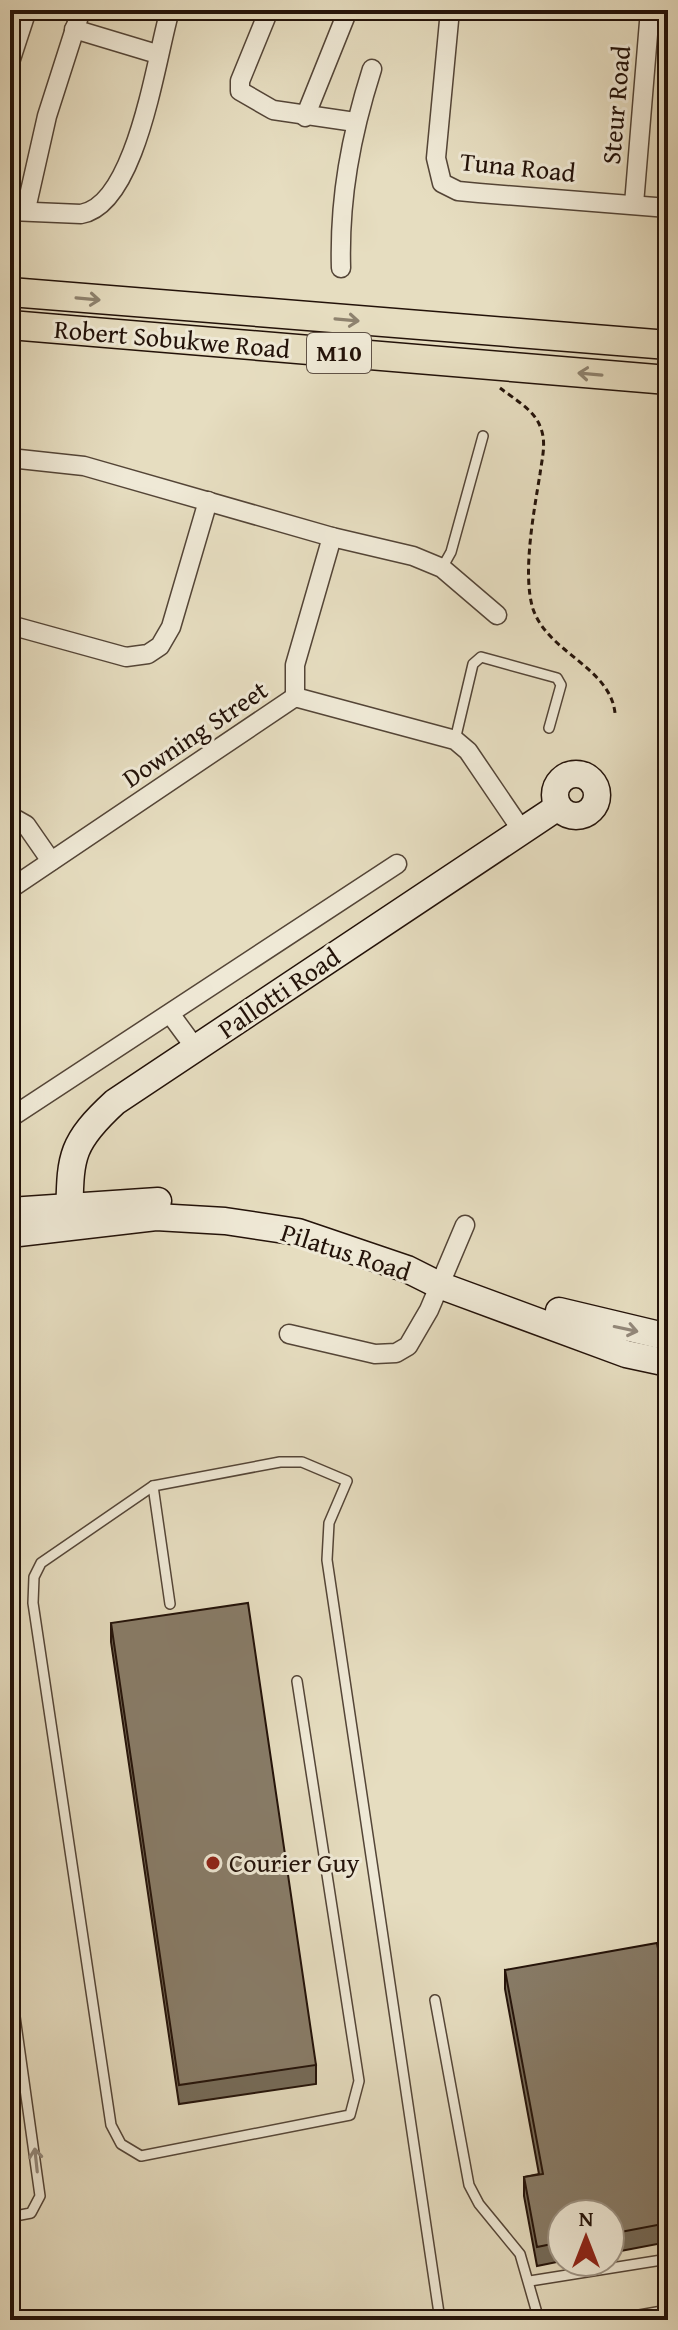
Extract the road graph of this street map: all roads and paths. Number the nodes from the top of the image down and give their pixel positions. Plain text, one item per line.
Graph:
1 (27, 10) edge
2 (81, 10) edge
3 (170, 10) edge
4 (269, 10) edge
5 (348, 10) edge
6 (450, 10) edge
7 (650, 10) edge
8 (74, 29) junction
9 (157, 54) junction
10 (10, 62) edge
11 (372, 69) dead end
12 (305, 117) junction
13 (355, 122) junction
14 (634, 204) junction
15 (668, 208) edge
16 (18, 210) edge
17 (341, 268) dead end
18 (10, 292) edge
19 (10, 325) edge
20 (668, 345) edge
21 (668, 380) edge
22 (493, 383) dead end
23 (483, 436) dead end
24 (10, 458) edge
25 (208, 501) junction
26 (332, 537) junction
27 (442, 568) junction
28 (497, 615) dead end
29 (10, 625) edge
30 (295, 697) junction
31 (615, 713) dead end
32 (549, 728) dead end
33 (455, 740) junction
34 (558, 807) dead end
35 (10, 816) edge
36 (523, 832) junction
37 (51, 861) junction
38 (397, 864) dead end
39 (10, 889) edge
40 (171, 1015) junction
41 (196, 1049) junction
42 (10, 1118) edge
43 (10, 1211) edge
44 (70, 1215) junction
45 (465, 1225) dead end
46 (10, 1234) edge
47 (442, 1278) junction
48 (289, 1334) dead end
49 (668, 1337) edge
50 (668, 1363) edge
51 (153, 1486) junction
52 (170, 1604) dead end
53 (297, 1681) dead end
54 (10, 1981) edge
55 (435, 2000) dead end
56 (10, 2217) edge
57 (668, 2259) edge
58 (530, 2281) junction
59 (668, 2310) edge
60 (440, 2320) edge
61 (539, 2320) edge
62 (611, 2320) edge

1 - 10 street
2 - 8 street
3 - 9 street
4 - 12 street
5 - 12 street
6 - 14 street, Tuna Road
7 - 14 street, Steur Road
8 - 9 street
8 - 16 street
9 - 16 street
11 - 13 street
12 - 13 street
13 - 17 street
14 - 15 street, Tuna Road
18 -> 20 main road, Robert Sobukwe Road / M10
21 -> 19 main road, Robert Sobukwe Road / M10
22 - 31 path
23 - 27 lane
24 - 25 street
25 - 26 street
25 - 29 street
26 - 27 street
26 - 30 street
27 - 28 street
30 - 33 street, Downing Street
30 - 37 street, Downing Street
32 - 33 lane
33 - 36 street
34 - 36 street, Pallotti Road
35 - 37 street
36 - 41 street, Pallotti Road
37 - 39 street, Downing Street
38 - 40 street, Pallotti Road
40 - 41 street
40 - 42 street, Pallotti Road
41 - 44 street, Pallotti Road
43 - 44 street, Pilatus Road
44 - 46 street, Pilatus Road
44 - 47 street, Pilatus Road
45 - 47 street
47 - 48 street
47 -> 49 street, Pilatus Road
47 - 50 street, Pilatus Road
51 - 52 lane
51 - 53 lane
51 - 60 lane
56 -> 54 lane
55 - 58 lane
57 - 58 lane
58 - 61 lane
59 - 62 lane

